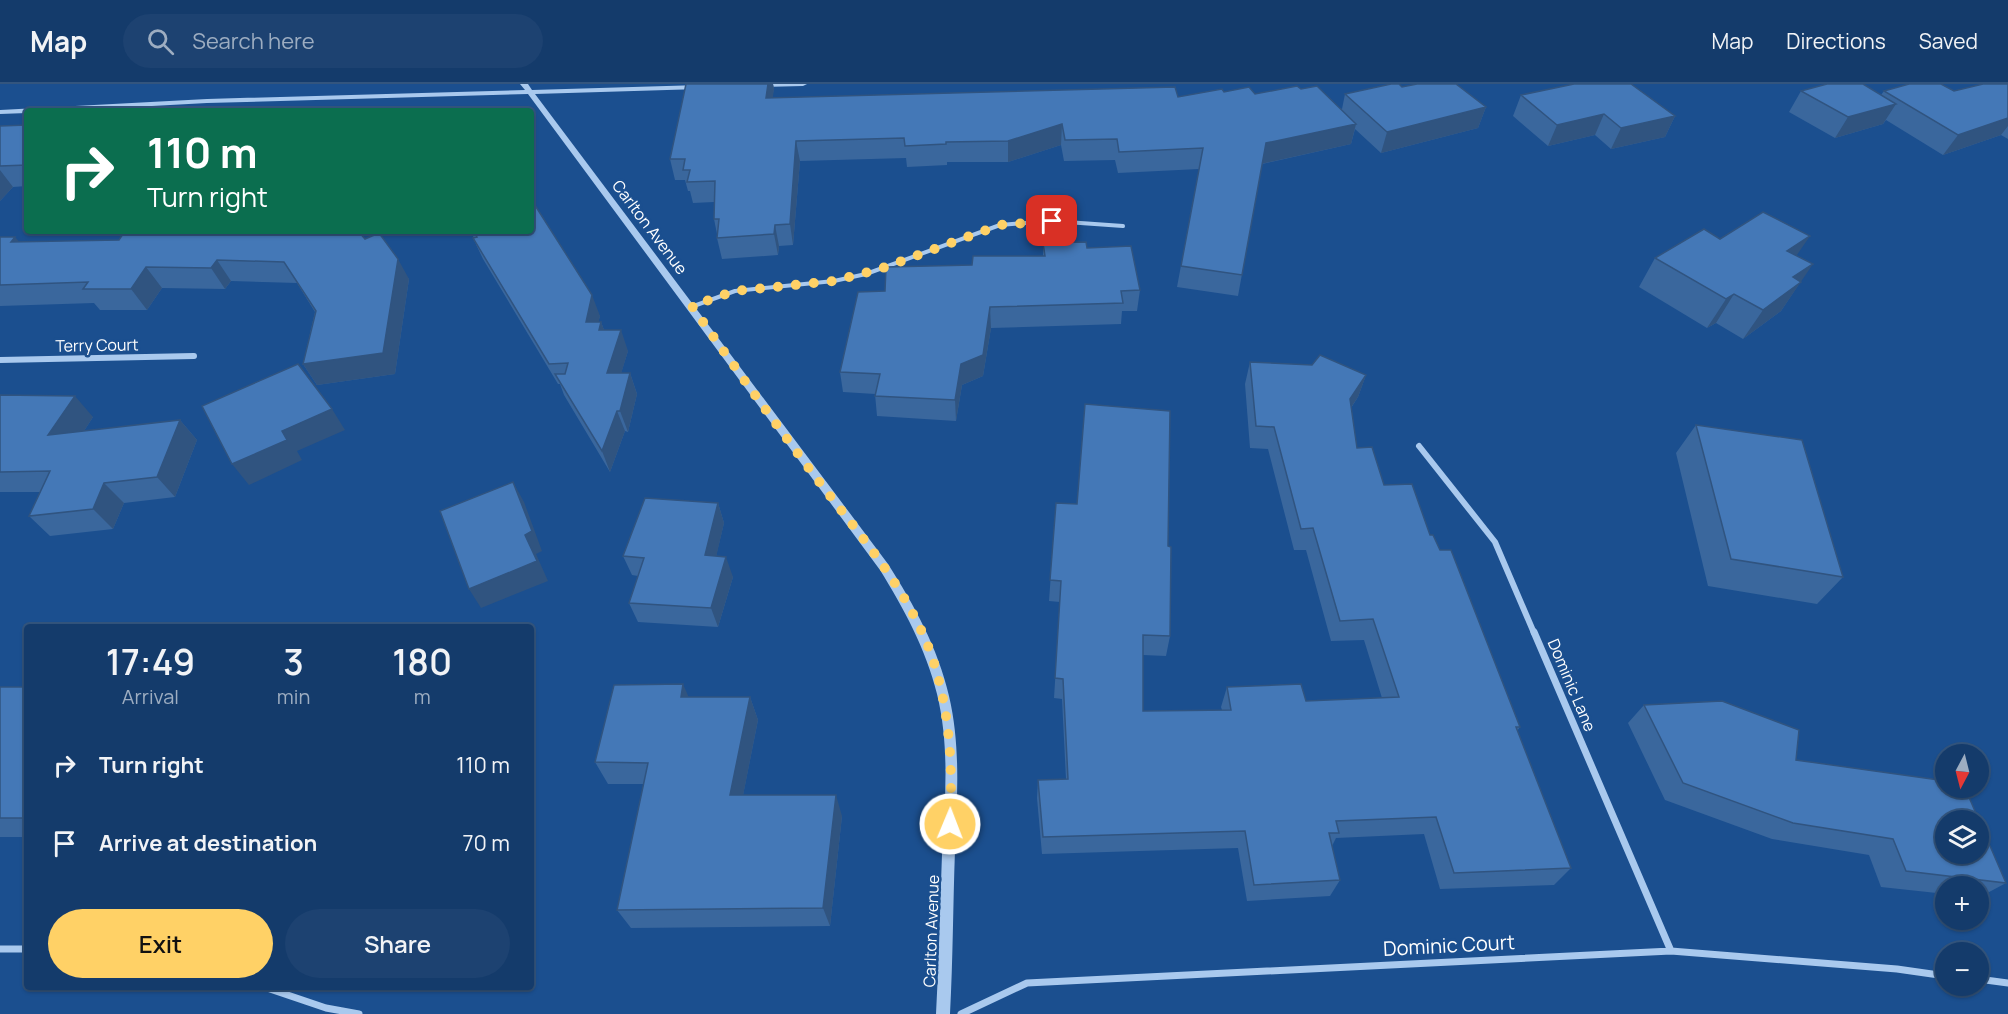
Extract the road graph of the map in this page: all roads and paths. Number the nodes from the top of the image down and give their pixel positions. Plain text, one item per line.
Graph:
1 (803, 84) edge
2 (755, 85) edge
3 (707, 86) edge
4 (526, 88) edge
5 (75, 108) edge
6 (24, 111) edge
7 (0, 112) edge
8 (1123, 226) dead end
9 (692, 306) junction
10 (194, 356) dead end
11 (0, 360) edge
12 (1419, 446) dead end
13 (0, 949) edge
14 (24, 949) edge
15 (1671, 951) junction
16 (1935, 974) edge
17 (1989, 980) edge
18 (2008, 983) edge
19 (273, 990) edge
20 (359, 1014) edge
21 (943, 1014) edge
22 (961, 1014) edge

1 - 2 street
3 - 4 street
4 - 5 street
4 - 9 street, Carlton Avenue
6 - 7 street
8 - 9 lane
9 - 21 street, Carlton Avenue
10 - 11 street, Terry Court
12 - 15 street, Dominic Lane
13 - 14 street
15 - 16 street, Dominic Court
15 - 22 street, Dominic Court
17 - 18 street
19 - 20 street

